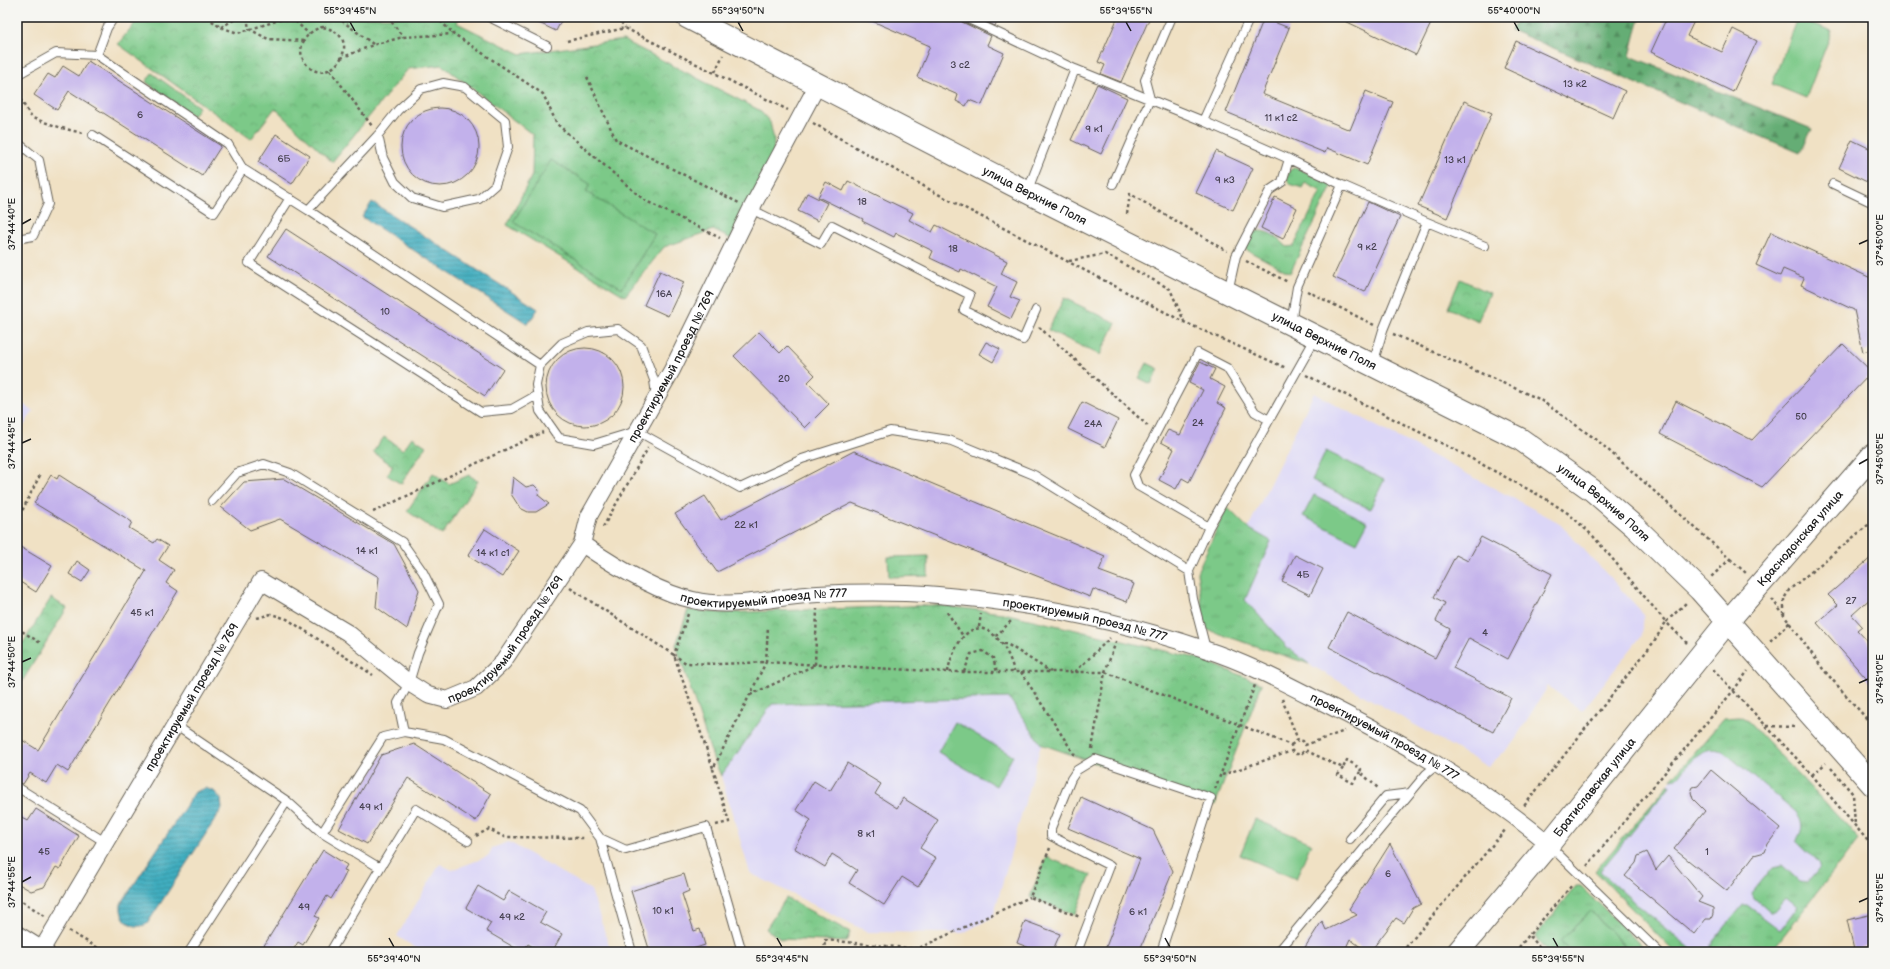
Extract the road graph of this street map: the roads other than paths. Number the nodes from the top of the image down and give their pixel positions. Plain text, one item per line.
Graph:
1 (114, 17) edge
2 (489, 17) edge
3 (687, 17) edge
4 (964, 17) edge
5 (1172, 17) edge
6 (1250, 17) edge
7 (547, 46) dead end
8 (97, 55) junction
9 (1075, 69) junction
10 (17, 74) edge
11 (818, 84) junction
12 (1150, 99) junction
13 (1203, 121) junction
14 (93, 135) road end
15 (378, 135) junction
16 (17, 142) edge
17 (1289, 160) junction
18 (243, 169) junction
19 (1113, 184) dead end
20 (1833, 184) dead end
21 (1342, 185) junction
22 (1027, 192) junction
23 (290, 198) junction
24 (1873, 203) edge
25 (751, 209) junction
26 (308, 210) junction
27 (1427, 222) junction
28 (17, 239) edge
29 (1485, 246) dead end
30 (1228, 293) junction
31 (1036, 310) dead end
32 (1291, 324) junction
33 (1316, 337) junction
34 (1373, 365) junction
35 (540, 366) junction
36 (537, 395) junction
37 (656, 398) junction
38 (1269, 420) junction
39 (637, 431) junction
40 (1873, 455) edge
41 (212, 501) dead end
42 (1209, 527) junction
43 (588, 548) junction
44 (1190, 571) junction
45 (1728, 621) junction
46 (1206, 649) junction
47 (409, 682) junction
48 (175, 725) junction
49 (404, 732) junction
50 (1438, 764) junction
51 (1873, 785) edge
52 (17, 787) edge
53 (1410, 793) junction
54 (286, 801) junction
55 (322, 833) junction
56 (600, 838) junction
57 (1350, 839) dead end
58 (468, 841) road end
59 (105, 842) junction
60 (1549, 844) junction
61 (380, 868) junction
62 (22, 942) edge
63 (44, 951) edge
64 (189, 952) edge
65 (330, 952) edge
66 (632, 952) edge
67 (742, 952) edge
68 (1077, 952) edge
69 (1161, 952) edge
70 (1278, 952) edge
71 (1458, 952) edge
72 (1660, 952) edge

1 - 8 lane
2 - 7 lane
3 - 11 main road, улица Верхние Поля
4 - 9 lane
5 - 12 lane
6 - 13 lane
8 - 10 lane
8 - 18 lane
9 - 12 lane
9 - 22 lane
11 - 22 main road, улица Верхние Поля
11 - 25 street, проектируемый проезд № 769
12 - 13 lane
12 - 19 lane
13 - 17 lane
14 - 18 lane
15 - 15 lane
15 - 26 lane
16 - 28 lane
17 - 21 lane
17 - 30 lane
18 - 23 lane
20 - 24 lane
21 - 27 lane
21 - 32 lane
22 - 30 main road, улица Верхние Поля
23 - 26 lane
23 - 36 lane
25 - 31 lane
25 - 37 street, проектируемый проезд № 769
26 - 35 lane
27 - 29 lane
27 - 34 lane
30 - 32 main road, улица Верхние Поля
32 - 33 main road, улица Верхние Поля
33 - 34 main road, улица Верхние Поля
33 - 38 lane
34 - 45 main road, улица Верхние Поля
35 - 36 lane
35 - 37 lane
36 - 39 lane
37 - 39 street, проектируемый проезд № 769
38 - 42 lane
38 - 42 lane
39 - 43 street, проектируемый проезд № 769
39 - 44 lane
40 - 45 main road, Краснодонская улица
41 - 47 lane
42 - 44 lane
43 - 46 street, проектируемый проезд № 777
43 - 47 street, проектируемый проезд № 769
44 - 46 lane
45 - 51 main road, улица Верхние Поля
45 - 60 main road, Братиславская улица
46 - 50 street, проектируемый проезд № 777
47 - 48 street, проектируемый проезд № 769
47 - 49 lane
48 - 54 lane
48 - 59 street, проектируемый проезд № 769
49 - 55 lane
49 - 56 lane
50 - 53 lane
50 - 60 street, проектируемый проезд № 777
52 - 59 lane
53 - 57 lane
53 - 70 lane
54 - 55 lane
54 - 64 lane
55 - 61 lane
56 - 66 lane
56 - 67 lane
58 - 61 lane
59 - 63 street, проектируемый проезд № 769
60 - 71 main road, Братиславская улица
60 - 72 lane
61 - 65 lane
62 - 63 street
68 - 69 lane

